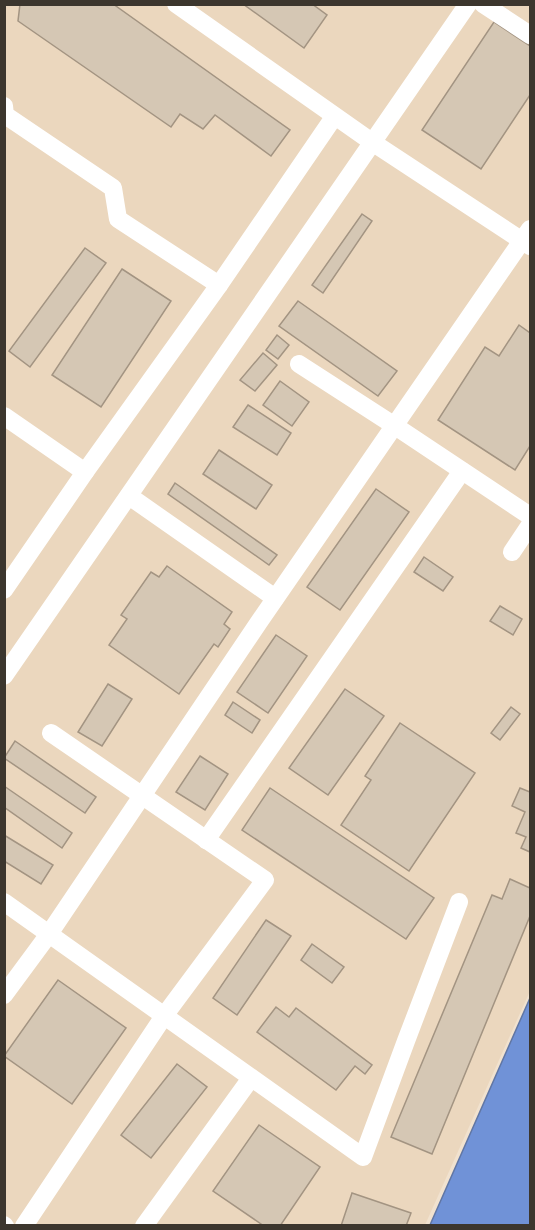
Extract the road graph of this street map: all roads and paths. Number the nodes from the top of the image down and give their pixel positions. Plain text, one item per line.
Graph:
1 (176, 4) edge
2 (468, 4) edge
3 (483, 4) edge
4 (531, 35) edge
5 (4, 106) edge
6 (334, 117) junction
7 (372, 142) junction
8 (528, 238) edge
9 (219, 285) junction
10 (299, 364) dead end
11 (4, 416) edge
12 (395, 426) junction
13 (462, 471) junction
14 (85, 472) junction
15 (129, 496) junction
16 (531, 516) edge
17 (531, 525) edge
18 (512, 552) dead end
19 (4, 590) edge
20 (275, 598) junction
21 (4, 676) edge
22 (51, 733) dead end
23 (142, 795) junction
24 (206, 840) junction
25 (4, 902) edge
26 (459, 902) dead end
27 (49, 934) junction
28 (4, 994) edge
29 (164, 1016) junction
30 (251, 1078) junction
31 (24, 1226) edge
32 (144, 1226) edge

1 - 6 lane
2 - 7 lane
3 - 4 lane
5 - 9 lane
6 - 7 lane
6 - 9 lane
7 - 8 lane
7 - 15 lane
8 - 12 lane
9 - 14 lane
10 - 12 lane
11 - 14 lane
12 - 13 lane
12 - 20 lane
13 - 16 lane
13 - 24 lane
14 - 19 lane
15 - 20 lane
15 - 21 lane
17 - 18 lane
20 - 23 lane
22 - 23 lane
23 - 24 lane
23 - 27 lane
24 - 29 lane
25 - 27 lane
26 - 30 lane
27 - 28 lane
27 - 29 lane
29 - 30 lane
29 - 31 lane
30 - 32 lane

